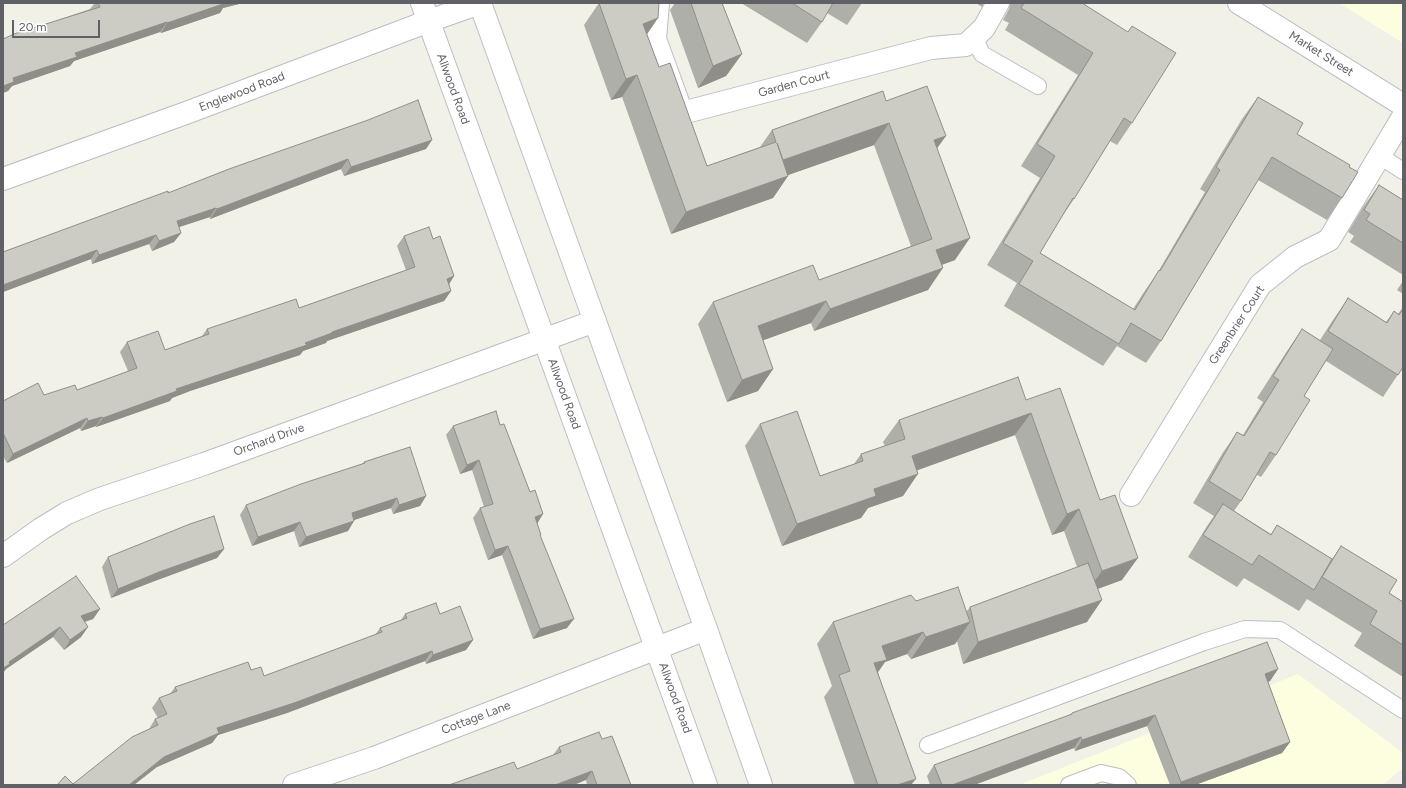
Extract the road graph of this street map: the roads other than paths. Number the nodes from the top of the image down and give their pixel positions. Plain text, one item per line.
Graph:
1 (480, 3) edge
2 (658, 3) edge
3 (998, 3) edge
4 (1239, 3) edge
5 (425, 12) edge
6 (974, 37) junction
7 (1038, 86) dead end
8 (1403, 105) edge
9 (1403, 117) edge
10 (1380, 156) junction
11 (1403, 171) edge
12 (3, 179) edge
13 (595, 321) junction
14 (544, 340) junction
15 (1131, 495) dead end
16 (3, 556) edge
17 (706, 629) junction
18 (656, 648) junction
19 (1403, 710) edge
20 (928, 745) dead end
21 (294, 785) edge
22 (706, 785) edge
23 (761, 785) edge
24 (1069, 785) edge
25 (1128, 785) edge

1 - 5 street, Englewood Road
1 - 13 street
2 - 6 street, Garden Court
3 - 6 street, Garden Court
4 - 8 street, Market Street
5 - 12 street, Englewood Road
5 - 14 street, Allwood Road
6 - 7 lane
9 - 10 street, Greenbrier Court
10 - 11 lane
10 - 15 street, Greenbrier Court
13 - 14 street, Orchard Drive
13 - 17 street
14 - 16 street, Orchard Drive
14 - 18 street, Allwood Road
17 - 18 street, Cottage Lane
17 - 23 street
18 - 21 street, Cottage Lane
18 - 22 street, Allwood Road
19 - 20 lane
24 - 25 lane

